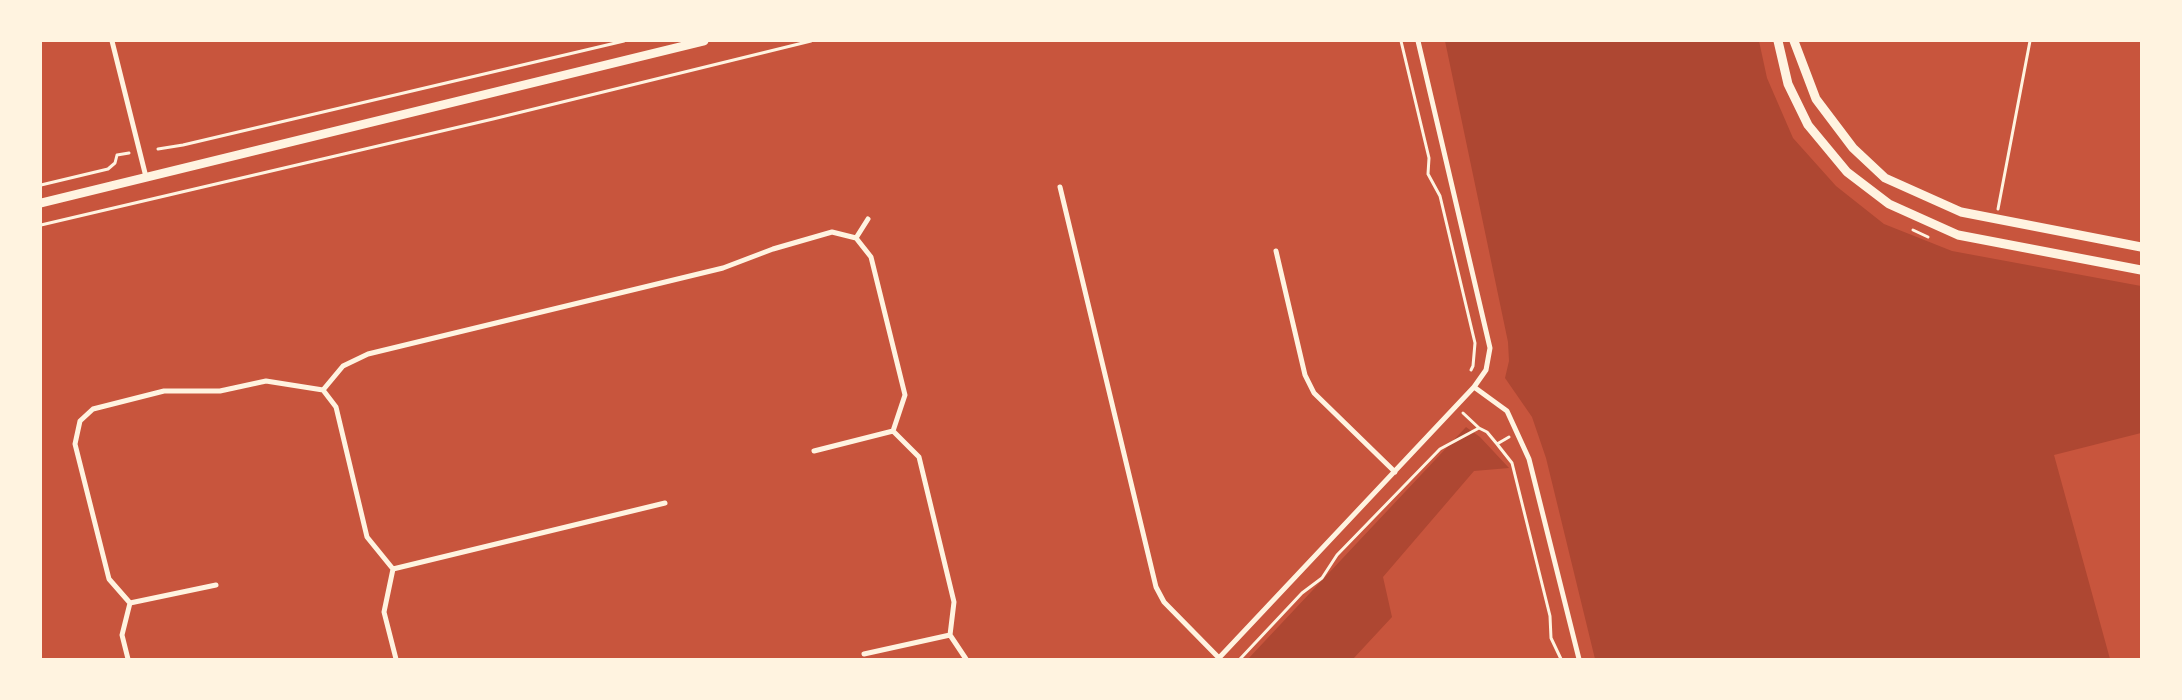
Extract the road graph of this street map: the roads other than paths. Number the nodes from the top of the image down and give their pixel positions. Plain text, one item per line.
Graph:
1 (112, 41) edge
2 (704, 41) edge
3 (1418, 41) edge
4 (1778, 41) edge
5 (1794, 41) edge
6 (146, 177) junction
7 (1060, 187) dead end
8 (41, 203) edge
9 (868, 220) dead end
10 (856, 238) junction
11 (2141, 246) edge
12 (1276, 251) dead end
13 (2141, 270) edge
14 (1474, 387) junction
15 (323, 390) junction
16 (893, 431) junction
17 (814, 451) dead end
18 (1395, 472) junction
19 (665, 503) dead end
20 (392, 569) junction
21 (216, 585) dead end
22 (130, 603) junction
23 (950, 635) junction
24 (864, 654) dead end
25 (1219, 658) edge
26 (128, 659) edge
27 (396, 659) edge
28 (966, 659) edge
29 (1579, 659) edge

1 - 6 street
2 - 6 street
3 - 14 street
4 - 13 street
5 - 11 street
6 - 8 street
7 - 25 street
9 - 10 street
10 - 15 street
10 - 16 street
12 - 18 street
14 - 18 street
14 - 29 street
15 - 20 street
15 - 22 street
16 - 17 street
16 - 23 street
18 - 25 street
19 - 20 street
20 - 27 street
21 - 22 street
22 - 26 street
23 - 24 street
23 - 28 street

